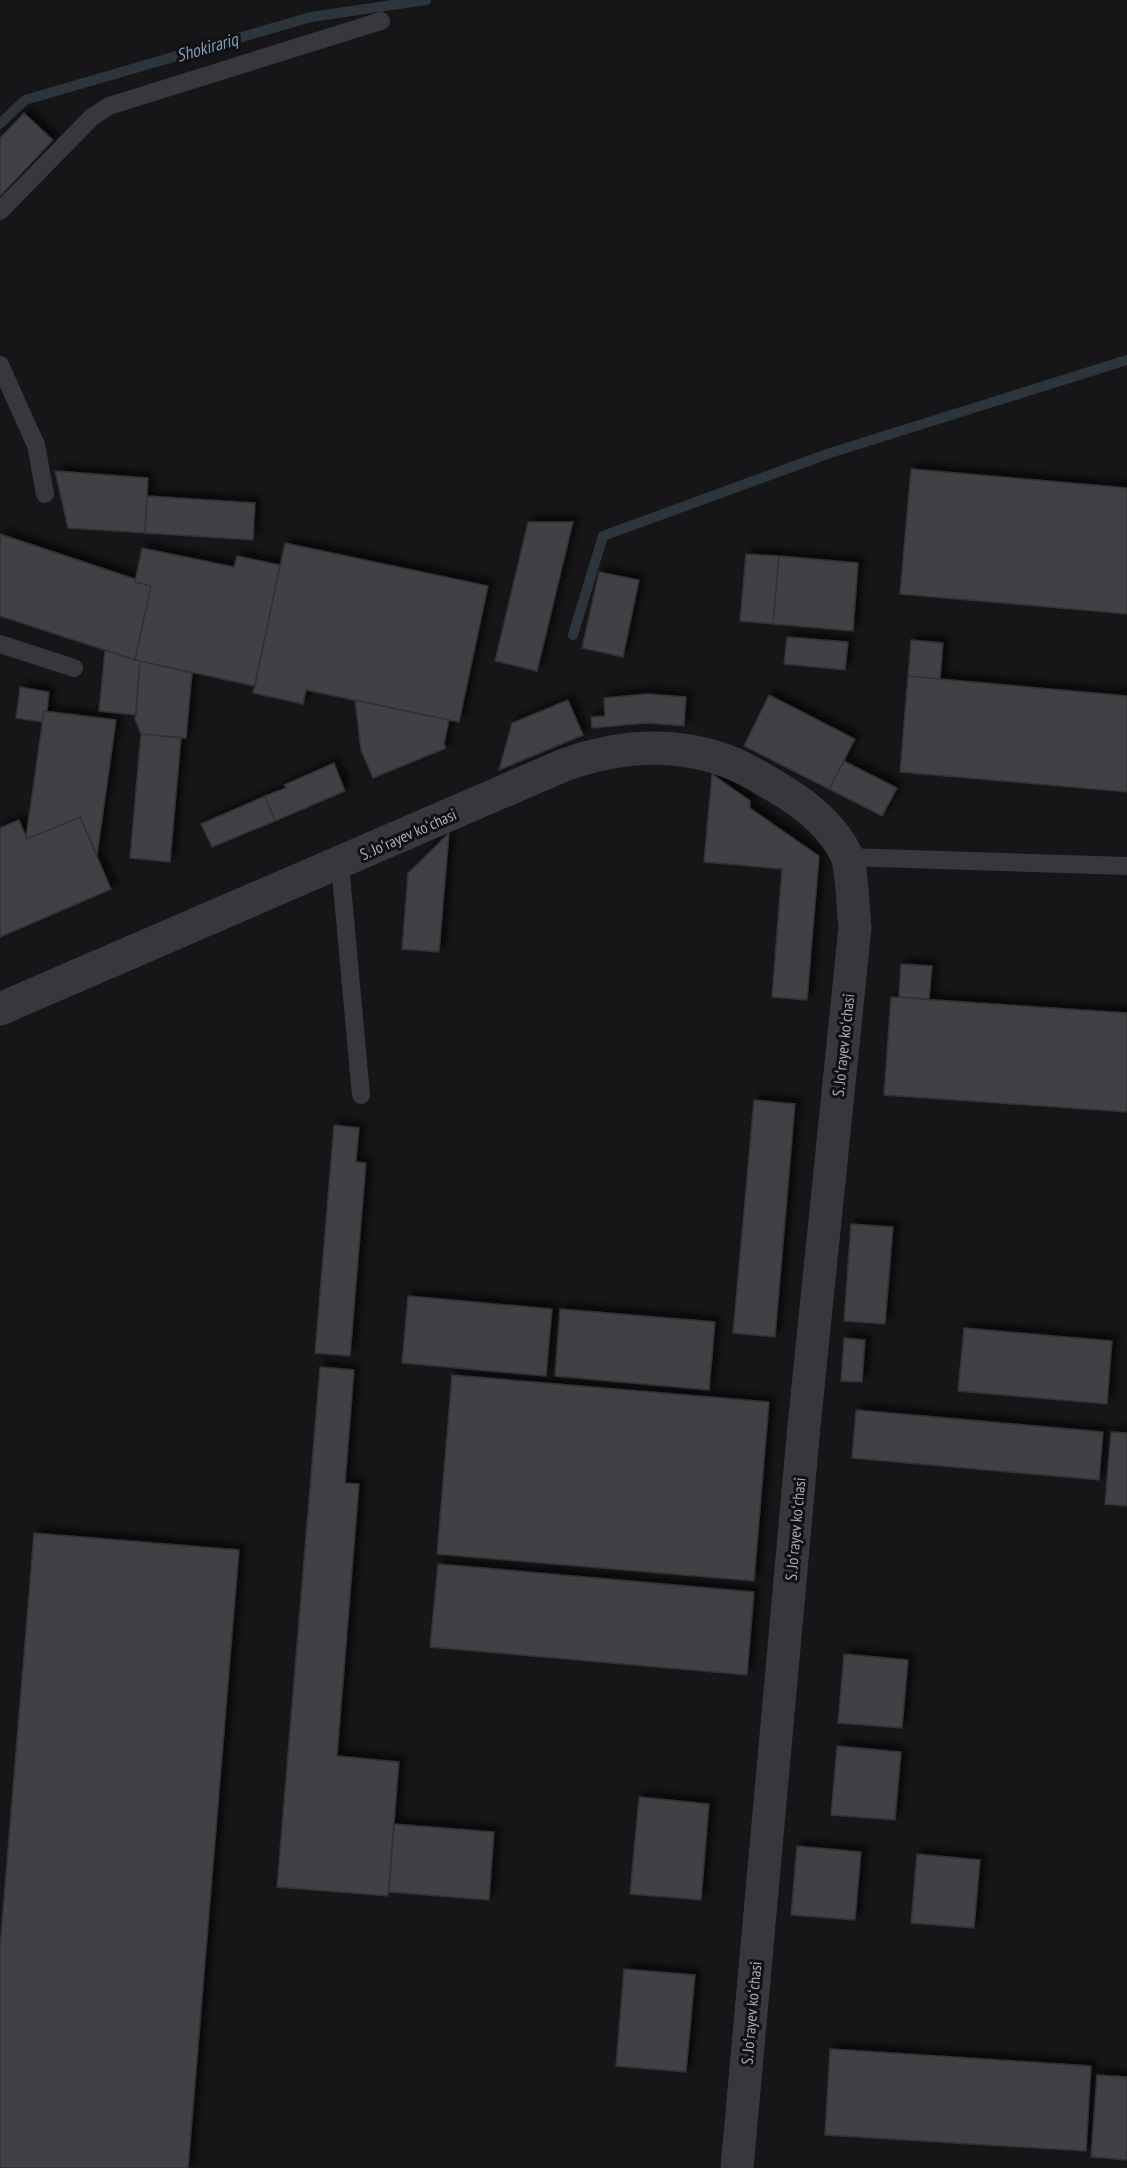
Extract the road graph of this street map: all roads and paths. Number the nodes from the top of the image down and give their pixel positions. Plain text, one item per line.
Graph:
1 (381, 21) dead end
2 (0, 211) edge
3 (0, 365) edge
4 (45, 494) dead end
5 (0, 644) edge
6 (74, 668) dead end
7 (847, 857) junction
8 (340, 864) junction
9 (1127, 866) edge
10 (0, 1009) edge
11 (361, 1095) dead end
12 (737, 2168) edge

1 - 2 lane
3 - 4 lane
5 - 6 lane
7 - 8 street, S. Joʻrayev koʻchasi
7 - 9 lane
7 - 12 street, S. Joʻrayev koʻchasi
8 - 10 street, S. Joʻrayev koʻchasi
8 - 11 lane

